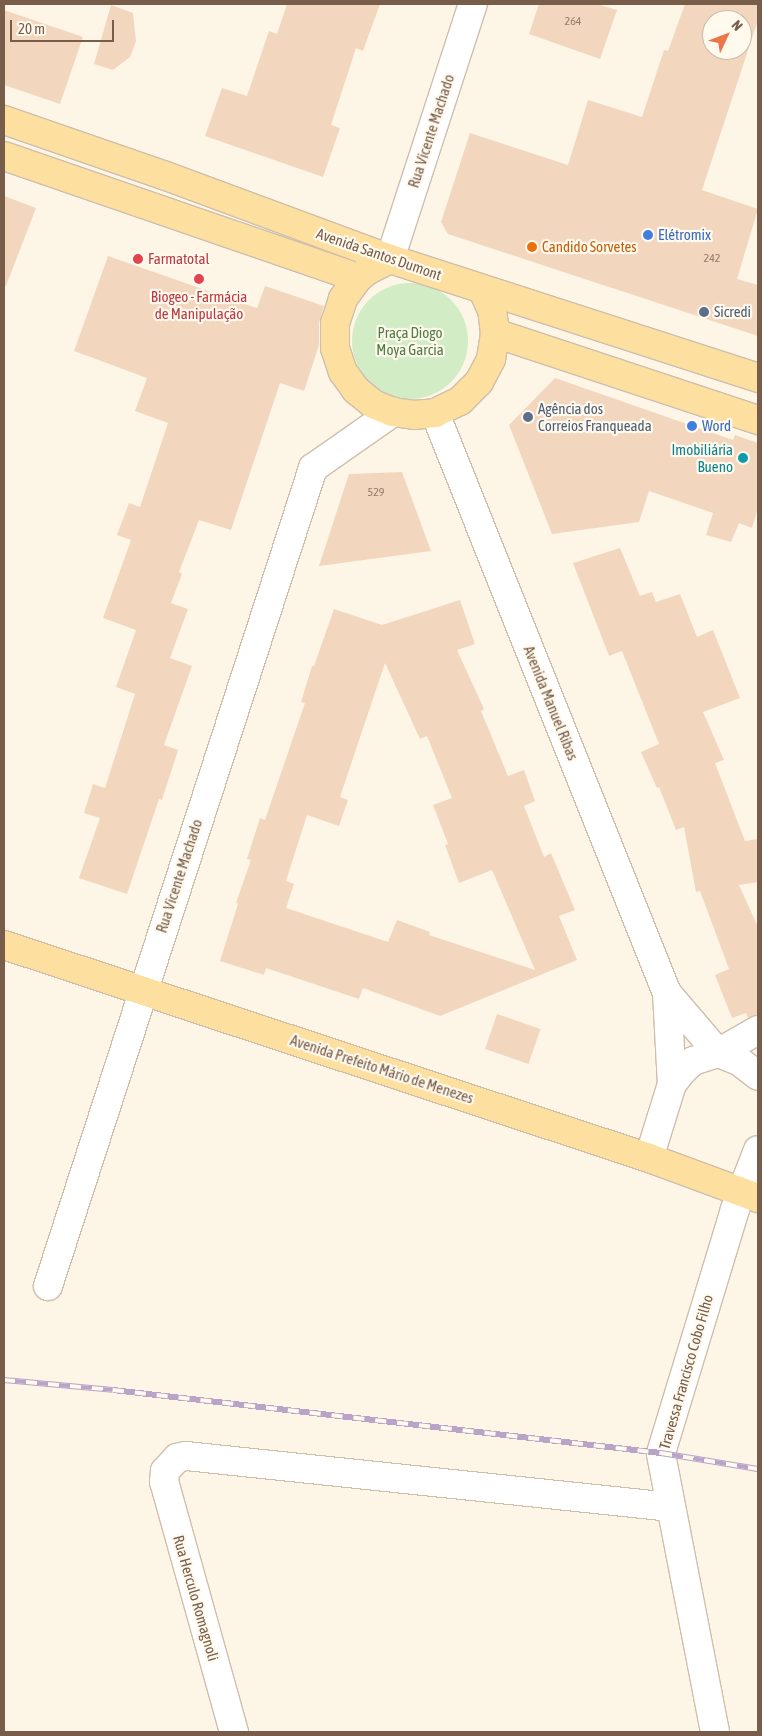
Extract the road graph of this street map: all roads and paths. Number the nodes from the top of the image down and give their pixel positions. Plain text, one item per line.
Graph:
1 (473, 4) edge
2 (4, 120) edge
3 (4, 156) edge
4 (390, 259) junction
5 (358, 278) junction
6 (482, 289) junction
7 (495, 333) junction
8 (758, 378) edge
9 (393, 412) junction
10 (435, 413) junction
11 (758, 420) edge
12 (4, 945) edge
13 (142, 990) junction
14 (667, 993) junction
15 (758, 1030) edge
16 (718, 1053) junction
17 (758, 1076) edge
18 (672, 1084) junction
19 (758, 1150) edge
20 (649, 1158) junction
21 (750, 1195) edge
22 (48, 1286) dead end
23 (670, 1507) junction
24 (234, 1732) edge
25 (715, 1732) edge

1 - 4 street, Rua Vicente Machado
2 - 4 main road, Avenida Santos Dumont
3 - 5 main road, Avenida Santos Dumont
4 - 5 main road
4 - 6 main road, Avenida Santos Dumont
5 - 9 main road
6 - 7 main road
6 - 8 main road, Avenida Santos Dumont
7 - 10 main road
7 - 11 main road
9 - 10 main road
9 - 13 street, Rua Vicente Machado
10 - 14 street, Avenida Manuel Ribas
12 - 13 main road, Avenida Prefeito Mário de Menezes
13 - 20 main road, Avenida Prefeito Mário de Menezes
13 - 22 street, Rua Vicente Machado
14 - 16 street, Avenida Manuel Ribas
14 - 18 street, Avenida Manuel Ribas
15 - 16 street
16 - 17 street, Avenida Manuel Ribas
16 - 18 street
18 - 20 street, Avenida Manuel Ribas
19 - 21 street
20 - 21 main road, Avenida Prefeito Mário de Menezes
21 - 23 street, Travessa Francisco Cobo Filho
23 - 24 street, Rua Herculo Romagnoli
23 - 25 street, Travessa Francisco Cobo Filho

